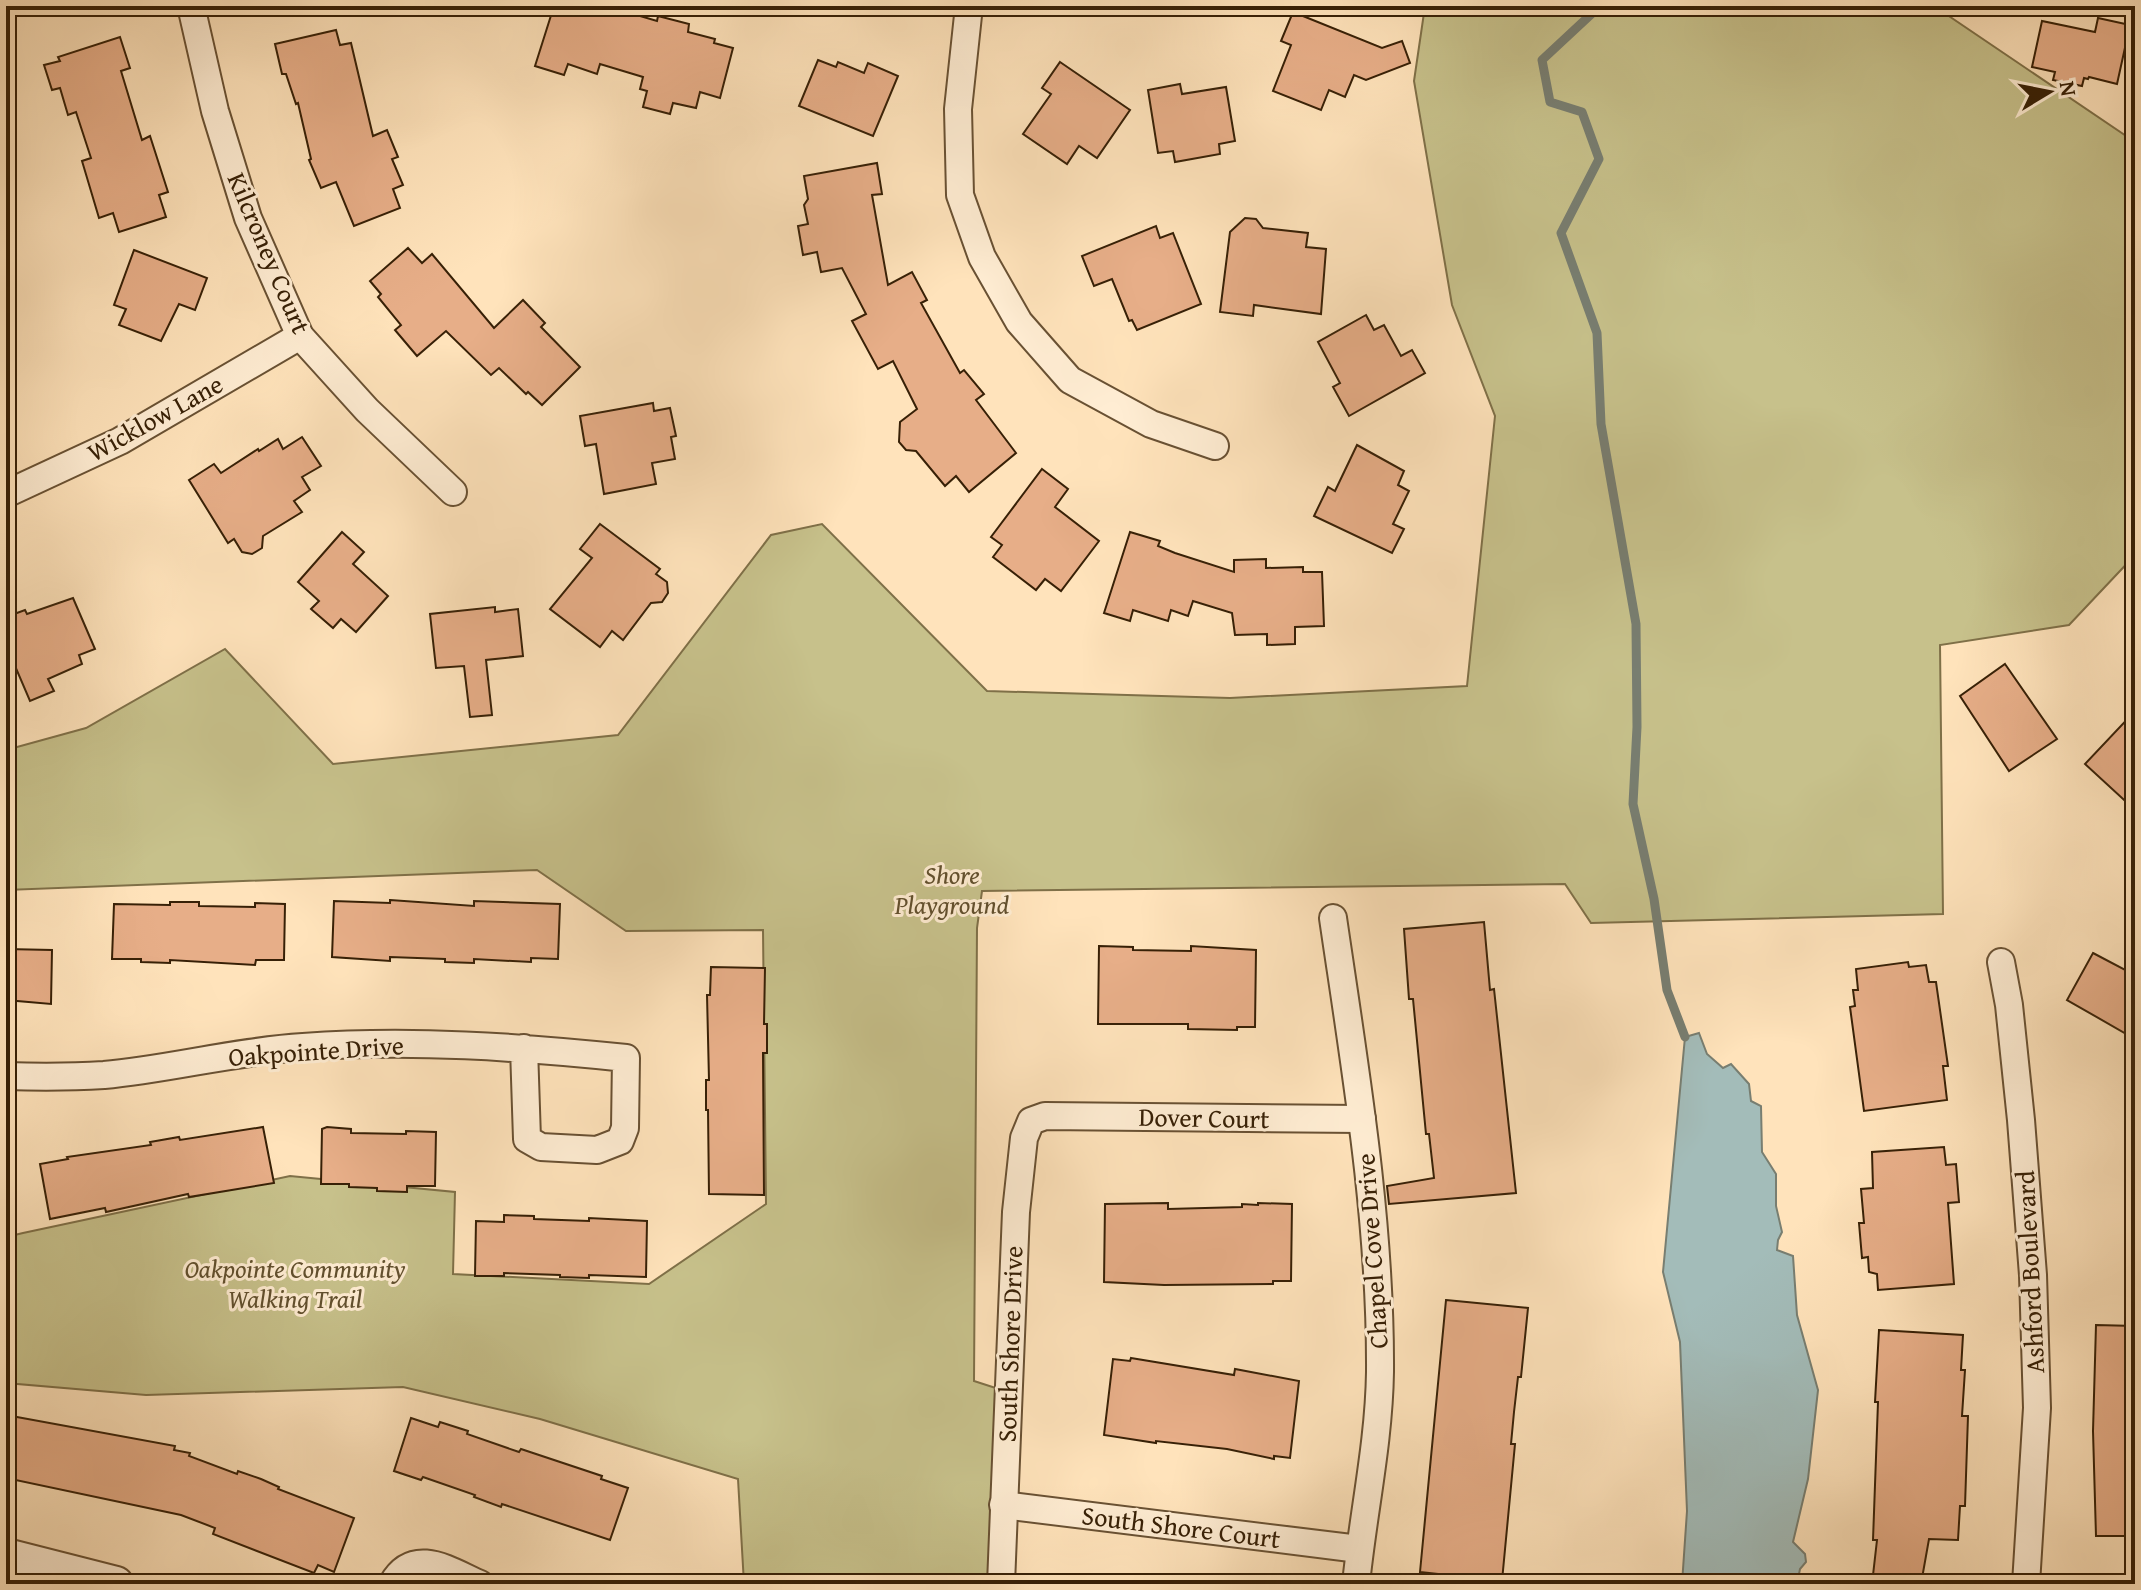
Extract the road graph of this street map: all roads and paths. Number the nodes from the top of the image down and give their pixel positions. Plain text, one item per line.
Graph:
1 (191, 6) edge
2 (968, 6) edge
3 (975, 6) edge
4 (300, 336) junction
5 (1215, 446) dead end
6 (453, 492) dead end
7 (6, 494) edge
8 (1333, 918) dead end
9 (2001, 962) dead end
10 (524, 1048) junction
11 (6, 1076) edge
12 (1045, 1116) joint
13 (1362, 1119) junction
14 (1003, 1505) junction
15 (1359, 1549) junction
16 (6, 1556) edge
17 (116, 1584) edge
18 (392, 1584) edge
19 (480, 1584) edge
20 (1001, 1584) edge
21 (1356, 1584) edge
22 (2026, 1584) edge

1 - 4 street, Kilcroney Court
2 - 3 street
2 - 5 street
4 - 6 street, Kilcroney Court
4 - 7 street, Wicklow Lane
8 - 13 street, Chapel Cove Drive
9 - 22 street, Ashford Boulevard
10 - 10 street, Oakpointe Drive
10 - 11 street, Oakpointe Drive
12 - 13 street, Dover Court
12 - 14 street, South Shore Drive
13 - 15 street, Chapel Cove Drive
14 - 15 street, South Shore Court
14 - 20 street, South Shore Drive
15 - 21 street, Chapel Cove Drive
16 - 17 street
18 - 19 street

